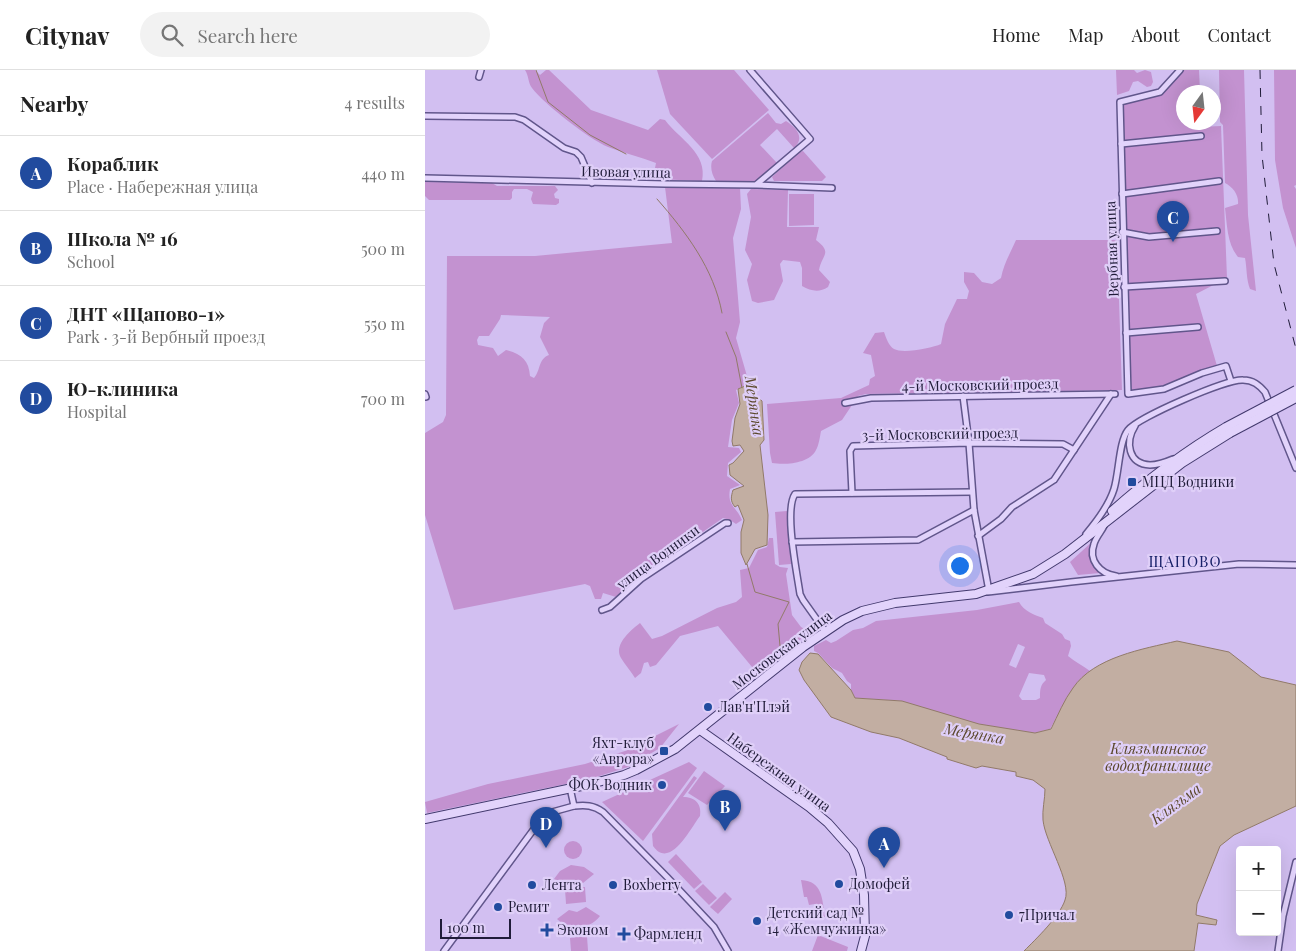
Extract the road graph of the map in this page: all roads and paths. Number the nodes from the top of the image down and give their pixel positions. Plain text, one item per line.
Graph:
1 (481, 70) edge
2 (750, 70) edge
3 (1180, 70) edge
4 (479, 77) dead end
5 (425, 116) edge
6 (1201, 136) dead end
7 (1121, 144) junction
8 (425, 178) edge
9 (1219, 181) dead end
10 (592, 183) junction
11 (757, 185) junction
12 (832, 188) dead end
13 (1122, 194) junction
14 (1217, 231) dead end
15 (1122, 232) junction
16 (1225, 281) dead end
17 (1124, 287) junction
18 (1198, 327) dead end
19 (1126, 333) junction
20 (1231, 381) junction
21 (1296, 390) edge
22 (963, 396) junction
23 (1296, 398) edge
24 (845, 403) dead end
25 (1141, 421) junction
26 (1228, 430) junction
27 (969, 443) junction
28 (1074, 450) junction
29 (1178, 457) junction
30 (1296, 468) edge
31 (972, 492) junction
32 (852, 493) junction
33 (974, 510) junction
34 (1108, 520) junction
35 (728, 523) dead end
36 (978, 536) junction
37 (1085, 537) junction
38 (791, 542) junction
39 (1078, 544) junction
40 (1296, 565) edge
41 (1127, 576) junction
42 (989, 591) junction
43 (976, 594) junction
44 (601, 610) dead end
45 (825, 631) junction
46 (699, 730) junction
47 (570, 788) junction
48 (574, 806) junction
49 (425, 819) edge
50 (1296, 862) edge
51 (444, 951) edge
52 (728, 951) edge
53 (861, 951) edge
54 (1278, 951) edge

1 - 4 street
2 - 11 street
3 - 7 street, Вербная улица
5 - 10 street
6 - 7 street
7 - 13 street, Вербная улица
8 - 10 street, Ивовая улица
9 - 13 street
10 - 11 street, Ивовая улица
11 - 12 street, Ивовая улица
13 - 15 street, Вербная улица
14 - 15 street
15 - 17 street, Вербная улица
16 - 17 street
17 - 19 street, Вербная улица
18 - 19 street
19 - 20 street, Вербная улица
20 - 25 street
20 - 30 street
21 - 26 main road, bridge
22 - 24 street, 4-й Московский проезд
22 - 27 street
22 - 28 street, 4-й Московский проезд
23 - 26 main road, bridge
25 - 29 street
25 - 37 street
26 - 29 main road
26 - 34 main road
27 - 28 street, 3-й Московский проезд
27 - 31 street
27 - 32 street, 3-й Московский проезд
28 - 36 street
29 - 37 main road
31 - 32 street
31 - 33 street
32 - 38 street
33 - 36 street
33 - 38 street
34 - 39 main road
34 - 41 street
35 - 44 street, улица Водники
36 - 42 street
37 - 39 main road
38 - 45 street
39 - 42 main road
40 - 41 street, Московская улица
41 - 43 street, Московская улица
42 - 43 main road
43 - 45 main road, Московская улица
45 - 46 main road, Московская улица
46 - 47 main road, Московская улица
46 - 53 main road, Набережная улица
47 - 48 street
47 - 49 main road, Московская улица
48 - 51 street
48 - 52 street
50 - 54 street

